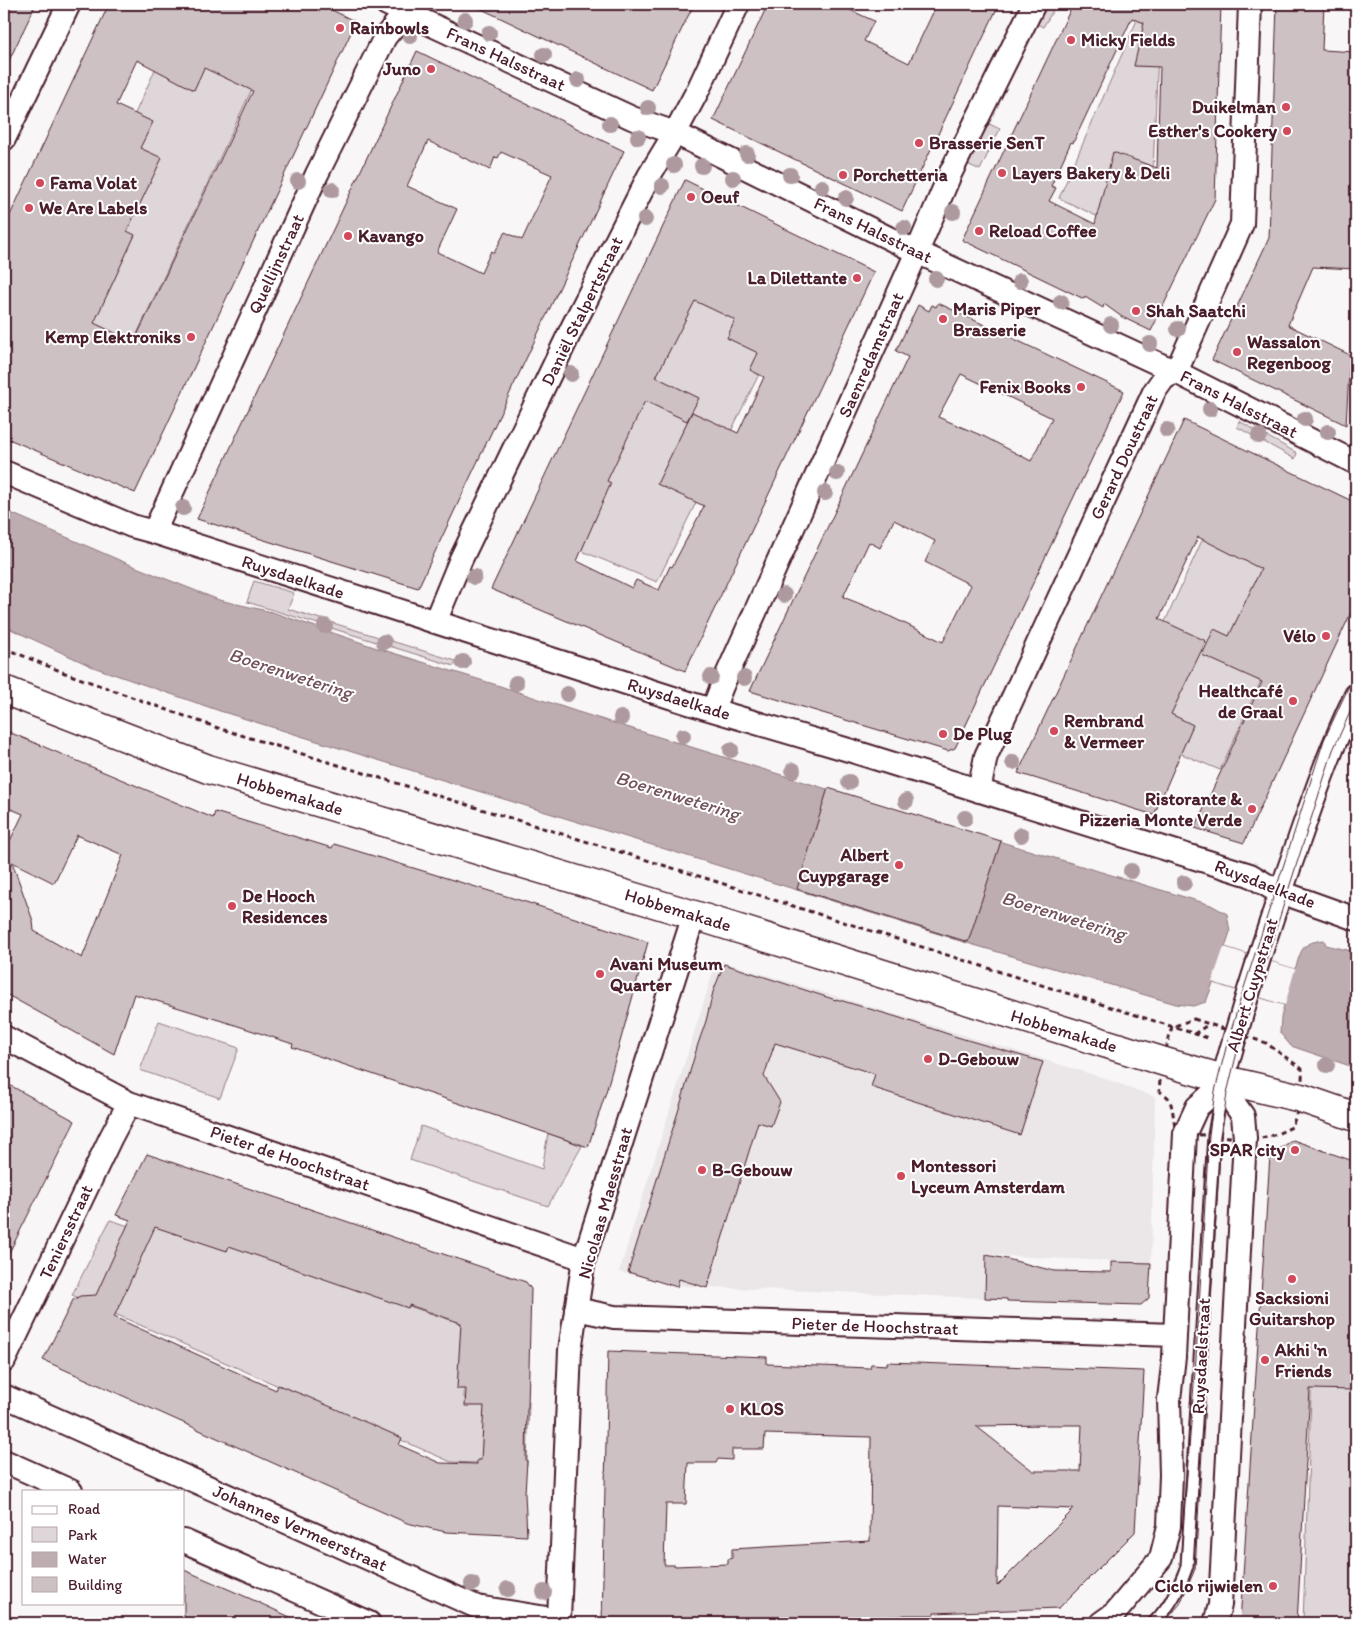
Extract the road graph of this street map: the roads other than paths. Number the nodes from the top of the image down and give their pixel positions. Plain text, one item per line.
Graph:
1 (69, 4) edge
2 (738, 4) edge
3 (1034, 4) edge
4 (1250, 4) edge
5 (401, 7) edge
6 (675, 133) junction
7 (4, 139) edge
8 (917, 252) junction
9 (1176, 372) junction
10 (1356, 463) edge
11 (4, 472) edge
12 (154, 532) junction
13 (434, 622) junction
14 (4, 690) edge
15 (1356, 696) edge
16 (713, 709) junction
17 (979, 790) junction
18 (1281, 891) junction
19 (694, 915) junction
20 (1356, 919) edge
21 (4, 1036) edge
22 (1224, 1079) junction
23 (129, 1103) junction
24 (1356, 1117) edge
25 (584, 1259) junction
26 (576, 1309) junction
27 (1175, 1335) junction
28 (4, 1361) edge
29 (4, 1396) edge
30 (4, 1461) edge
31 (69, 1490) edge
32 (185, 1541) edge
33 (559, 1621) edge
34 (369, 1623) edge
35 (1101, 1623) edge
36 (1154, 1623) edge
37 (1215, 1623) edge

1 - 7 street
2 - 6 street, Daniël Stalpertstraat
3 - 8 street, Saenredamstraat
4 - 9 street, Gerard Doustraat
5 - 6 street, Frans Halsstraat
5 - 12 street, Quellijnstraat
6 - 8 street, Frans Halsstraat
6 - 13 street, Daniël Stalpertstraat
8 - 9 street, Frans Halsstraat
8 - 16 street, Saenredamstraat
9 - 10 street, Frans Halsstraat
9 - 17 street, Gerard Doustraat
11 - 12 street, Ruysdaelkade
12 - 13 street, Ruysdaelkade
13 - 16 street, Ruysdaelkade
14 - 19 main road, Hobbemakade
15 - 18 street, Albert Cuypstraat
16 - 17 street, Ruysdaelkade
17 - 18 street, Ruysdaelkade
18 - 20 street, Ruysdaelkade
18 - 22 street, Albert Cuypstraat
19 - 22 main road, Hobbemakade
19 - 25 street, Nicolaas Maesstraat
21 - 23 street, Pieter de Hoochstraat
22 - 24 main road, Hobbemakade
22 - 27 street, Ruysdaelstraat
22 - 36 lane, Ruysdaelstraat
22 - 37 street, Ruysdaelstraat
23 - 25 street, Pieter de Hoochstraat
23 - 28 street, Teniersstraat
25 - 26 street, Nicolaas Maesstraat
26 - 27 street, Pieter de Hoochstraat
26 - 33 street, Nicolaas Maesstraat
27 - 35 street, Ruysdaelstraat
29 - 33 street, Johannes Vermeerstraat
30 - 31 street
32 - 34 street

